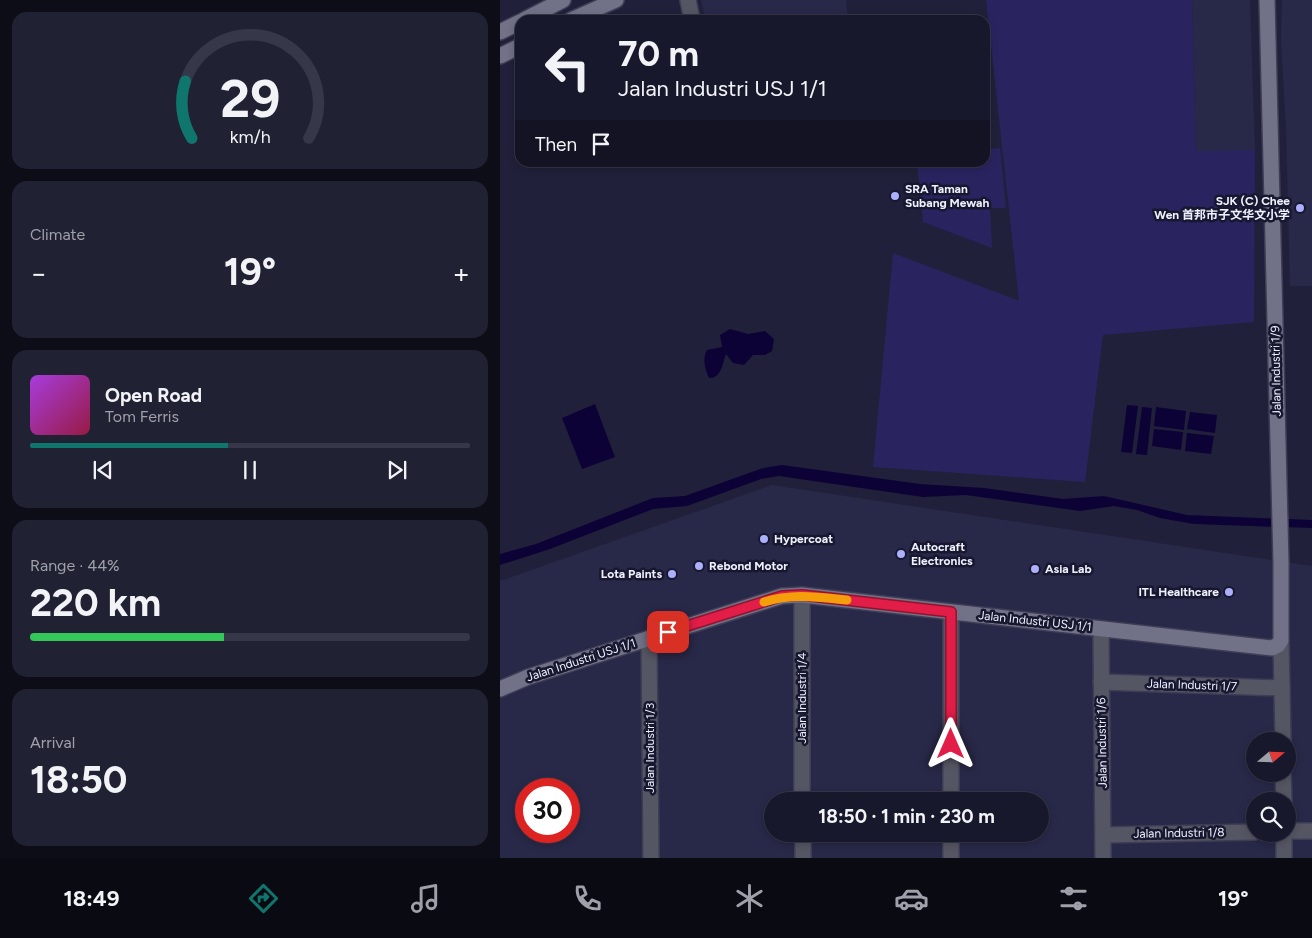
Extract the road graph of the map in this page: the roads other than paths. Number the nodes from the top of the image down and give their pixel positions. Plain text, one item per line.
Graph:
1 (563, 0) edge
2 (616, 0) edge
3 (688, 0) edge
4 (1267, 0) edge
5 (534, 15) edge
6 (582, 15) edge
7 (691, 15) edge
8 (515, 24) edge
9 (500, 32) edge
10 (515, 48) edge
11 (500, 56) edge
12 (802, 595) junction
13 (951, 612) junction
14 (1101, 628) junction
15 (649, 638) junction
16 (1281, 640) junction
17 (1101, 682) junction
18 (1282, 688) junction
19 (500, 689) edge
20 (1283, 732) edge
21 (802, 792) edge
22 (951, 792) edge
23 (1296, 831) edge
24 (1312, 831) edge
25 (1246, 832) edge
26 (1103, 835) junction
27 (803, 842) edge
28 (951, 842) edge
29 (1284, 842) edge
30 (651, 858) edge
31 (803, 858) edge
32 (951, 858) edge
33 (1103, 858) edge
34 (1284, 858) edge

1 - 5 street
2 - 6 street
3 - 7 street
4 - 16 street, Jalan Industri 1/9
8 - 9 street
10 - 11 street
12 - 13 street, Jalan Industri USJ 1/1
12 - 15 street, Jalan Industri USJ 1/1
12 - 21 street, Jalan Industri 1/4
13 - 14 street, Jalan Industri USJ 1/1
13 - 22 street
14 - 16 street, Jalan Industri USJ 1/1
14 - 17 street, Jalan Industri 1/6
15 - 19 street, Jalan Industri USJ 1/1
15 - 30 street, Jalan Industri 1/3
16 - 18 street, Jalan Industri 1/9
17 - 18 street, Jalan Industri 1/7
17 - 26 street, Jalan Industri 1/6
18 - 20 street, Jalan Industri 1/9
23 - 24 street
25 - 26 street, Jalan Industri 1/8
26 - 33 street, Jalan Industri 1/6
27 - 31 street
28 - 32 street
29 - 34 street

